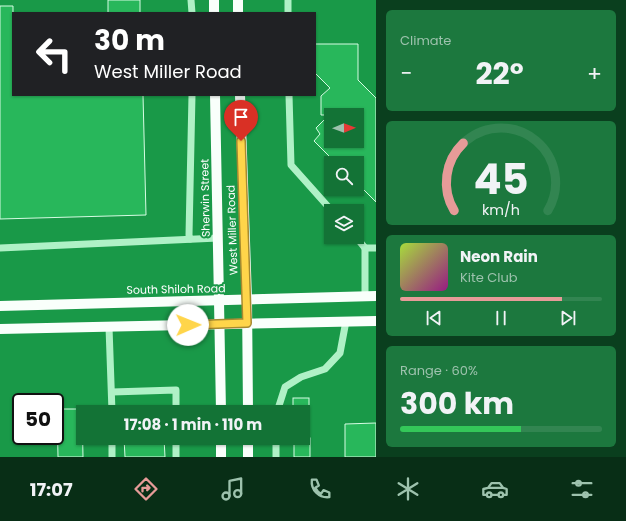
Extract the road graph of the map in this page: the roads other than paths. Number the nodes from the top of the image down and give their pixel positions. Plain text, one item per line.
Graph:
1 (191, 0) edge
2 (214, 0) edge
3 (238, 0) edge
4 (288, 0) edge
5 (192, 12) edge
6 (214, 12) edge
7 (238, 12) edge
8 (288, 12) edge
9 (192, 96) edge
10 (215, 96) edge
11 (240, 96) edge
12 (289, 96) edge
13 (326, 204) edge
14 (218, 238) junction
15 (190, 239) junction
16 (362, 244) edge
17 (0, 248) edge
18 (365, 248) junction
19 (376, 248) edge
20 (376, 296) edge
21 (365, 297) junction
22 (247, 299) junction
23 (220, 301) junction
24 (0, 306) edge
25 (346, 321) junction
26 (376, 321) edge
27 (247, 323) junction
28 (220, 324) junction
29 (108, 327) junction
30 (0, 329) edge
31 (112, 392) junction
32 (112, 405) edge
33 (176, 405) edge
34 (221, 405) edge
35 (248, 405) edge
36 (279, 405) edge
37 (112, 445) edge
38 (176, 445) edge
39 (221, 445) edge
40 (248, 445) edge
41 (276, 445) edge
42 (112, 457) edge
43 (176, 457) edge
44 (221, 457) edge
45 (248, 457) edge
46 (276, 457) edge

1 - 5 lane
2 - 6 main road
3 - 7 main road
4 - 8 lane
9 - 15 lane
10 - 14 main road, Sherwin Street
11 - 22 main road, West Miller Road
12 - 13 lane
14 - 15 lane
14 - 23 main road, Sherwin Street
15 - 17 lane
16 - 18 lane
18 - 19 lane
18 - 21 lane
20 - 21 main road, South Shiloh Road
21 - 22 main road, South Shiloh Road
22 - 23 main road, South Shiloh Road
22 - 27 main road, West Miller Road
23 - 24 main road, South Shiloh Road
23 - 28 main road
25 - 26 main road
25 - 27 main road
25 - 36 lane
27 - 28 main road
27 - 35 main road, West Miller Road
28 - 29 main road
28 - 34 main road
29 - 30 main road
29 - 31 lane
31 - 32 lane
31 - 33 lane
37 - 42 lane
38 - 43 lane
39 - 44 main road
40 - 45 main road
41 - 46 lane

